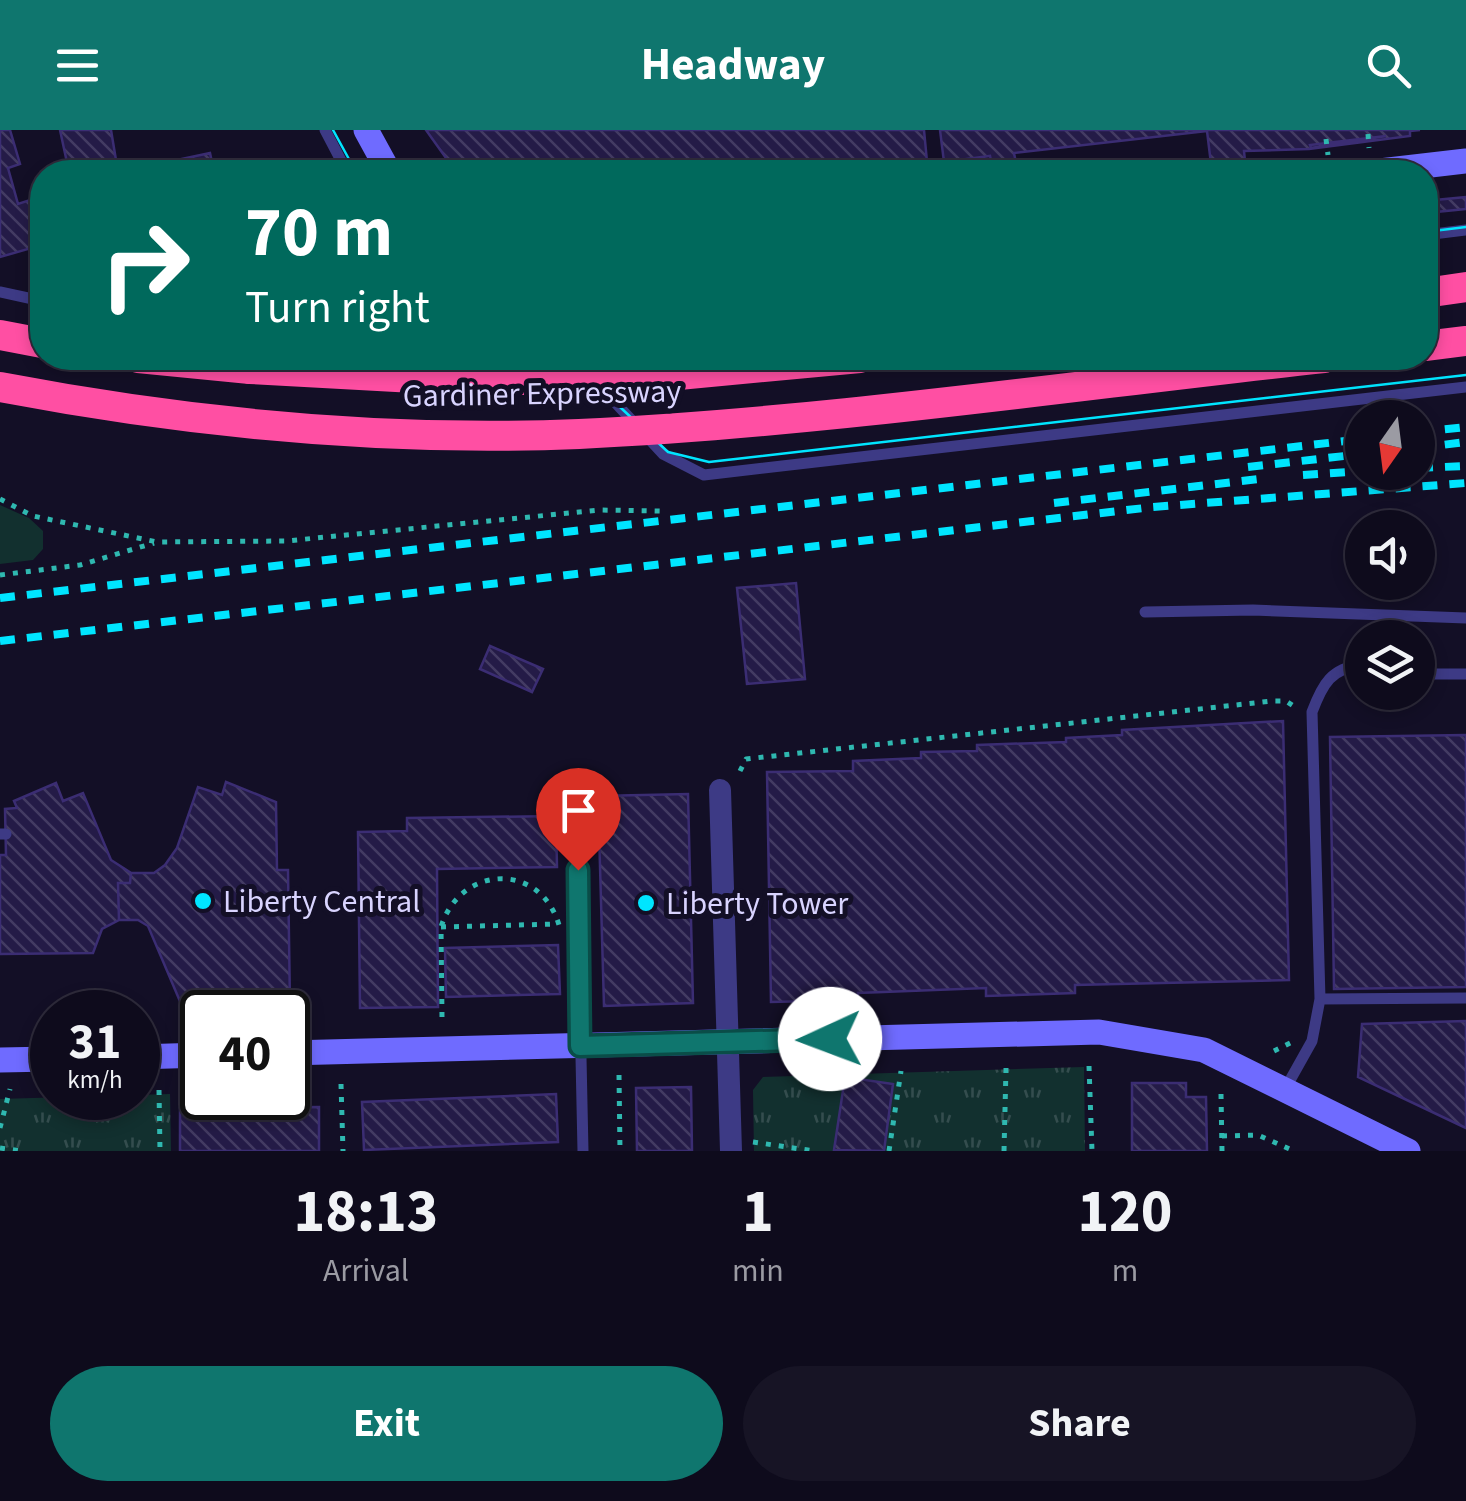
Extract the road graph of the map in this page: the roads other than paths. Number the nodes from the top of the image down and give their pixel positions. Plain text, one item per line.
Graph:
1 (324, 130) edge
2 (366, 130) edge
3 (340, 160) edge
4 (382, 160) edge
5 (1438, 162) edge
6 (1466, 162) edge
7 (1466, 230) edge
8 (1438, 233) edge
9 (1466, 287) edge
10 (1438, 291) edge
11 (0, 292) edge
12 (30, 298) edge
13 (0, 335) edge
14 (30, 341) edge
15 (1466, 342) edge
16 (1438, 345) edge
17 (273, 370) edge
18 (577, 370) edge
19 (732, 370) edge
20 (1215, 370) edge
21 (0, 387) edge
22 (1466, 387) edge
23 (1145, 612) dead end
24 (1466, 618) edge
25 (1345, 667) edge
26 (1435, 674) edge
27 (1466, 674) edge
28 (720, 790) dead end
29 (578, 870) dead end
30 (1466, 998) edge
31 (1320, 999) junction
32 (730, 1042) junction
33 (580, 1046) junction
34 (310, 1052) edge
35 (30, 1059) edge
36 (0, 1060) edge
37 (1284, 1090) junction
38 (742, 1146) edge
39 (583, 1151) edge
40 (1408, 1151) edge

1 - 3 lane
2 - 4 street
5 - 6 street
7 - 8 lane
9 - 10 highway
11 - 12 lane
13 - 14 highway
15 - 16 highway
17 - 19 highway, Gardiner Expressway, bridge
18 - 22 lane
20 - 21 highway, Gardiner Expressway, bridge
23 - 24 lane
25 - 31 lane
26 - 27 lane
28 - 32 street
29 - 33 lane
30 - 31 lane
31 - 37 lane
32 - 33 street
32 - 37 street
32 - 38 street
33 - 34 street
33 - 39 lane
35 - 36 street
37 - 40 street

